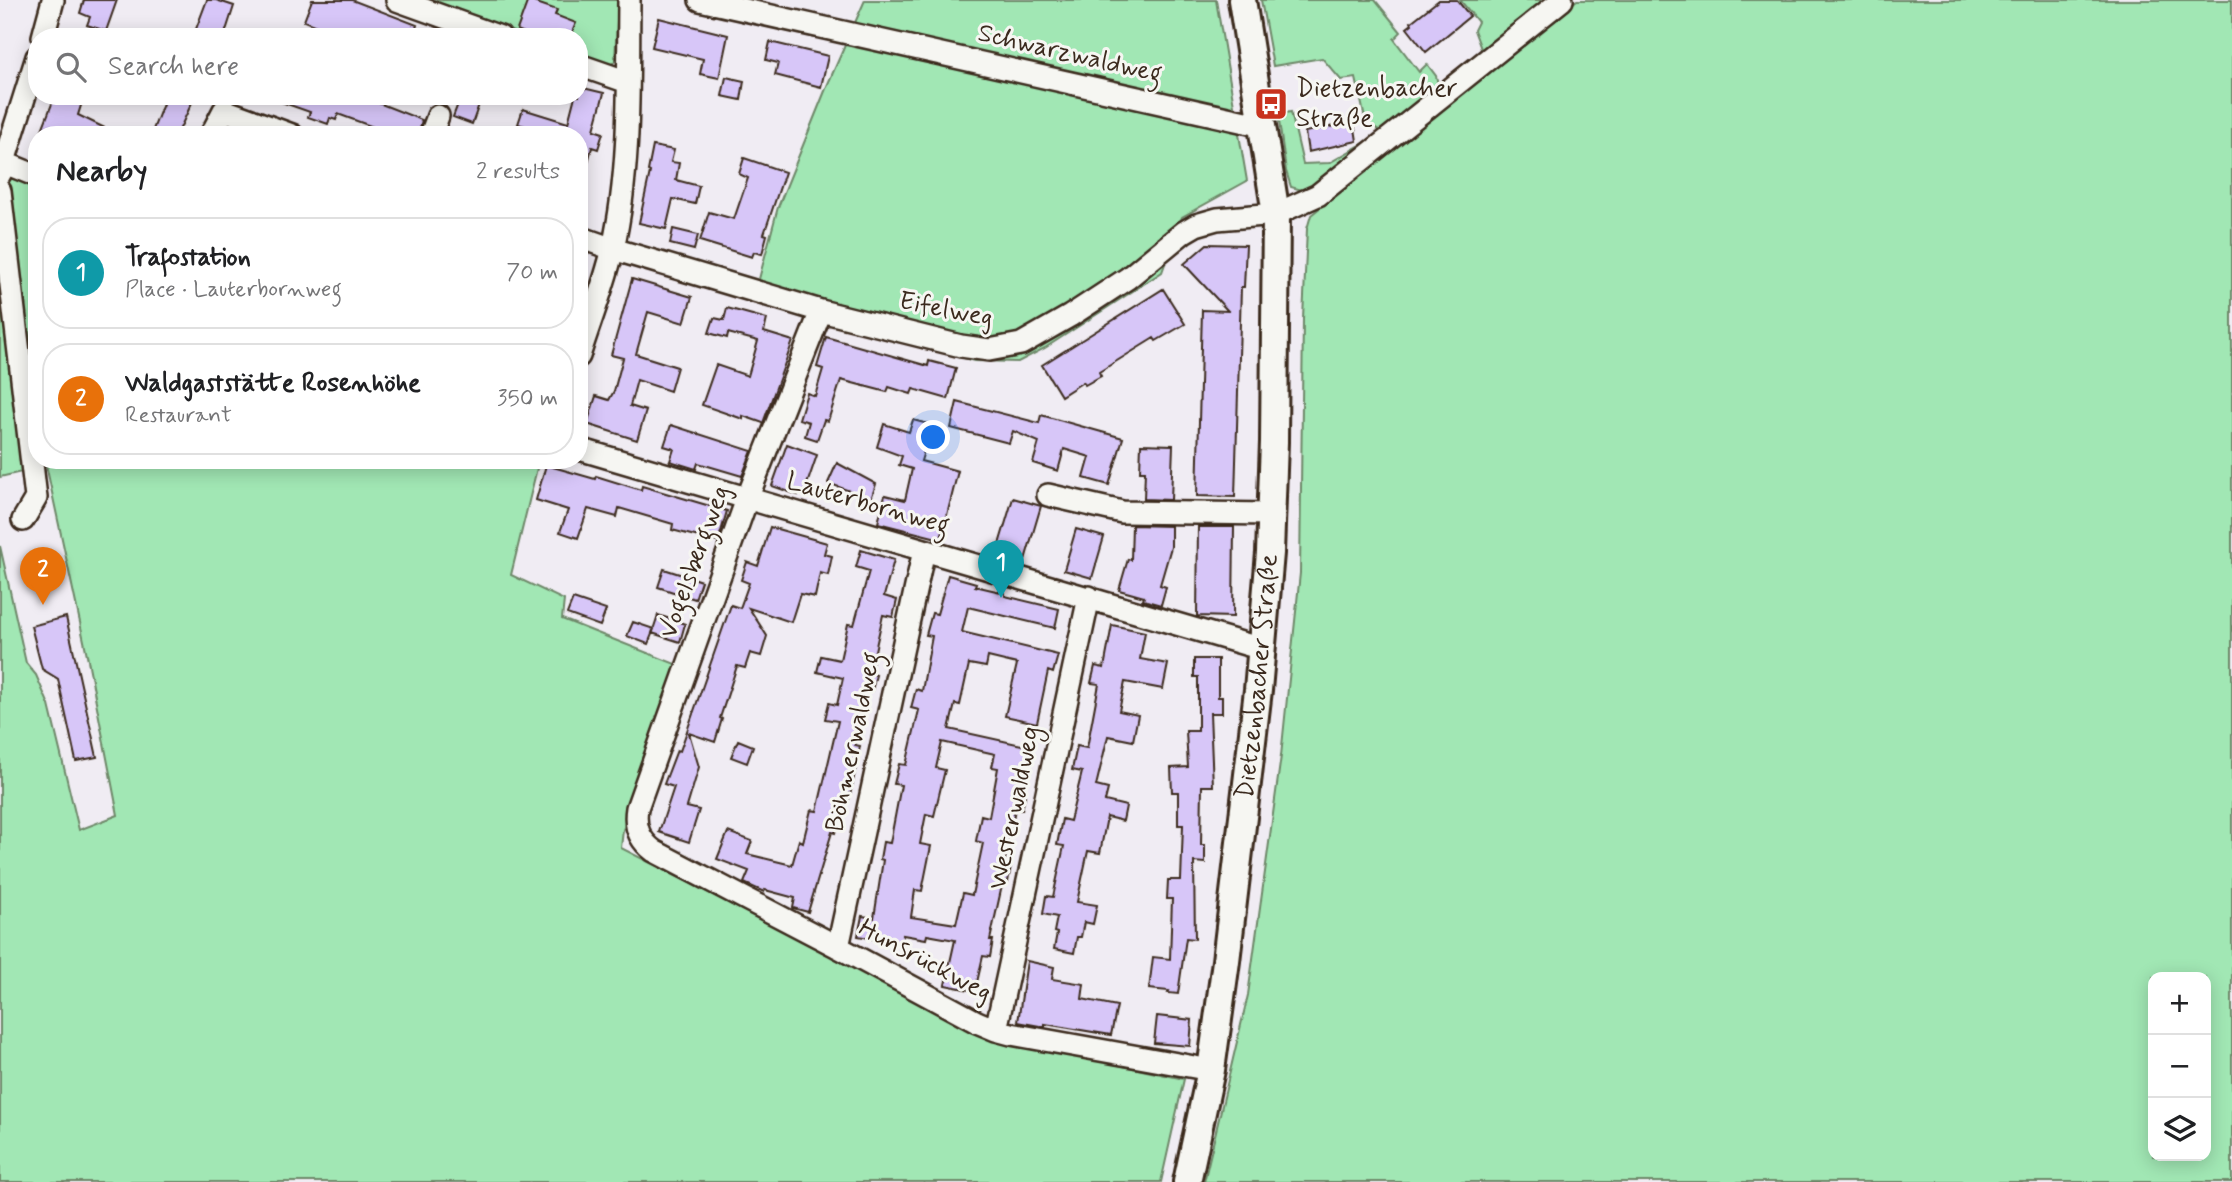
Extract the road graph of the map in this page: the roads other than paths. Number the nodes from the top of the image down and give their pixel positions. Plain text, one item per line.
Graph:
1 (53, 0) edge
2 (397, 0) edge
3 (629, 0) edge
4 (700, 0) edge
5 (1242, 0) edge
6 (1562, 0) edge
7 (45, 28) edge
8 (475, 28) edge
9 (588, 68) edge
10 (628, 82) junction
11 (28, 84) edge
12 (216, 126) edge
13 (268, 126) edge
14 (1263, 126) junction
15 (1, 166) edge
16 (28, 174) edge
17 (0, 191) edge
18 (1276, 214) junction
19 (588, 240) edge
20 (613, 249) junction
21 (821, 311) junction
22 (588, 328) edge
23 (28, 430) edge
24 (588, 452) edge
25 (33, 469) edge
26 (1048, 495) dead end
27 (747, 499) junction
28 (1271, 514) junction
29 (23, 520) dead end
30 (924, 550) junction
31 (1089, 597) junction
32 (1262, 649) junction
33 (639, 835) joint
34 (838, 947) junction
35 (996, 1030) junction
36 (1211, 1070) junction
37 (1186, 1182) edge

1 - 7 street
2 - 8 street
3 - 10 street
4 - 14 street, Schwarzwaldweg
5 - 14 main road, Dietzenbacher Straße
6 - 18 street, Eifelweg
9 - 10 street
10 - 20 street
11 - 15 street
12 - 13 street
14 - 18 main road, Dietzenbacher Straße
15 - 16 street
17 - 23 street
18 - 21 street, Eifelweg
18 - 28 main road, Dietzenbacher Straße
19 - 20 street, Eifelweg
20 - 21 street, Eifelweg
20 - 22 street
21 - 27 street, Vogelsbergweg
24 - 27 street, Lauterbornweg
25 - 29 street
26 - 28 street
27 - 30 street, Lauterbornweg
27 - 33 street, Vogelsbergweg
28 - 32 main road, Dietzenbacher Straße
30 - 31 street, Lauterbornweg
30 - 34 street, Böhmerwaldweg
31 - 32 street, Lauterbornweg
31 - 35 street, Westerwaldweg
32 - 36 main road, Dietzenbacher Straße
33 - 34 street, Hunsrückweg
34 - 35 street, Hunsrückweg
35 - 36 street, Hunsrückweg
36 - 37 main road, Dietzenbacher Straße

